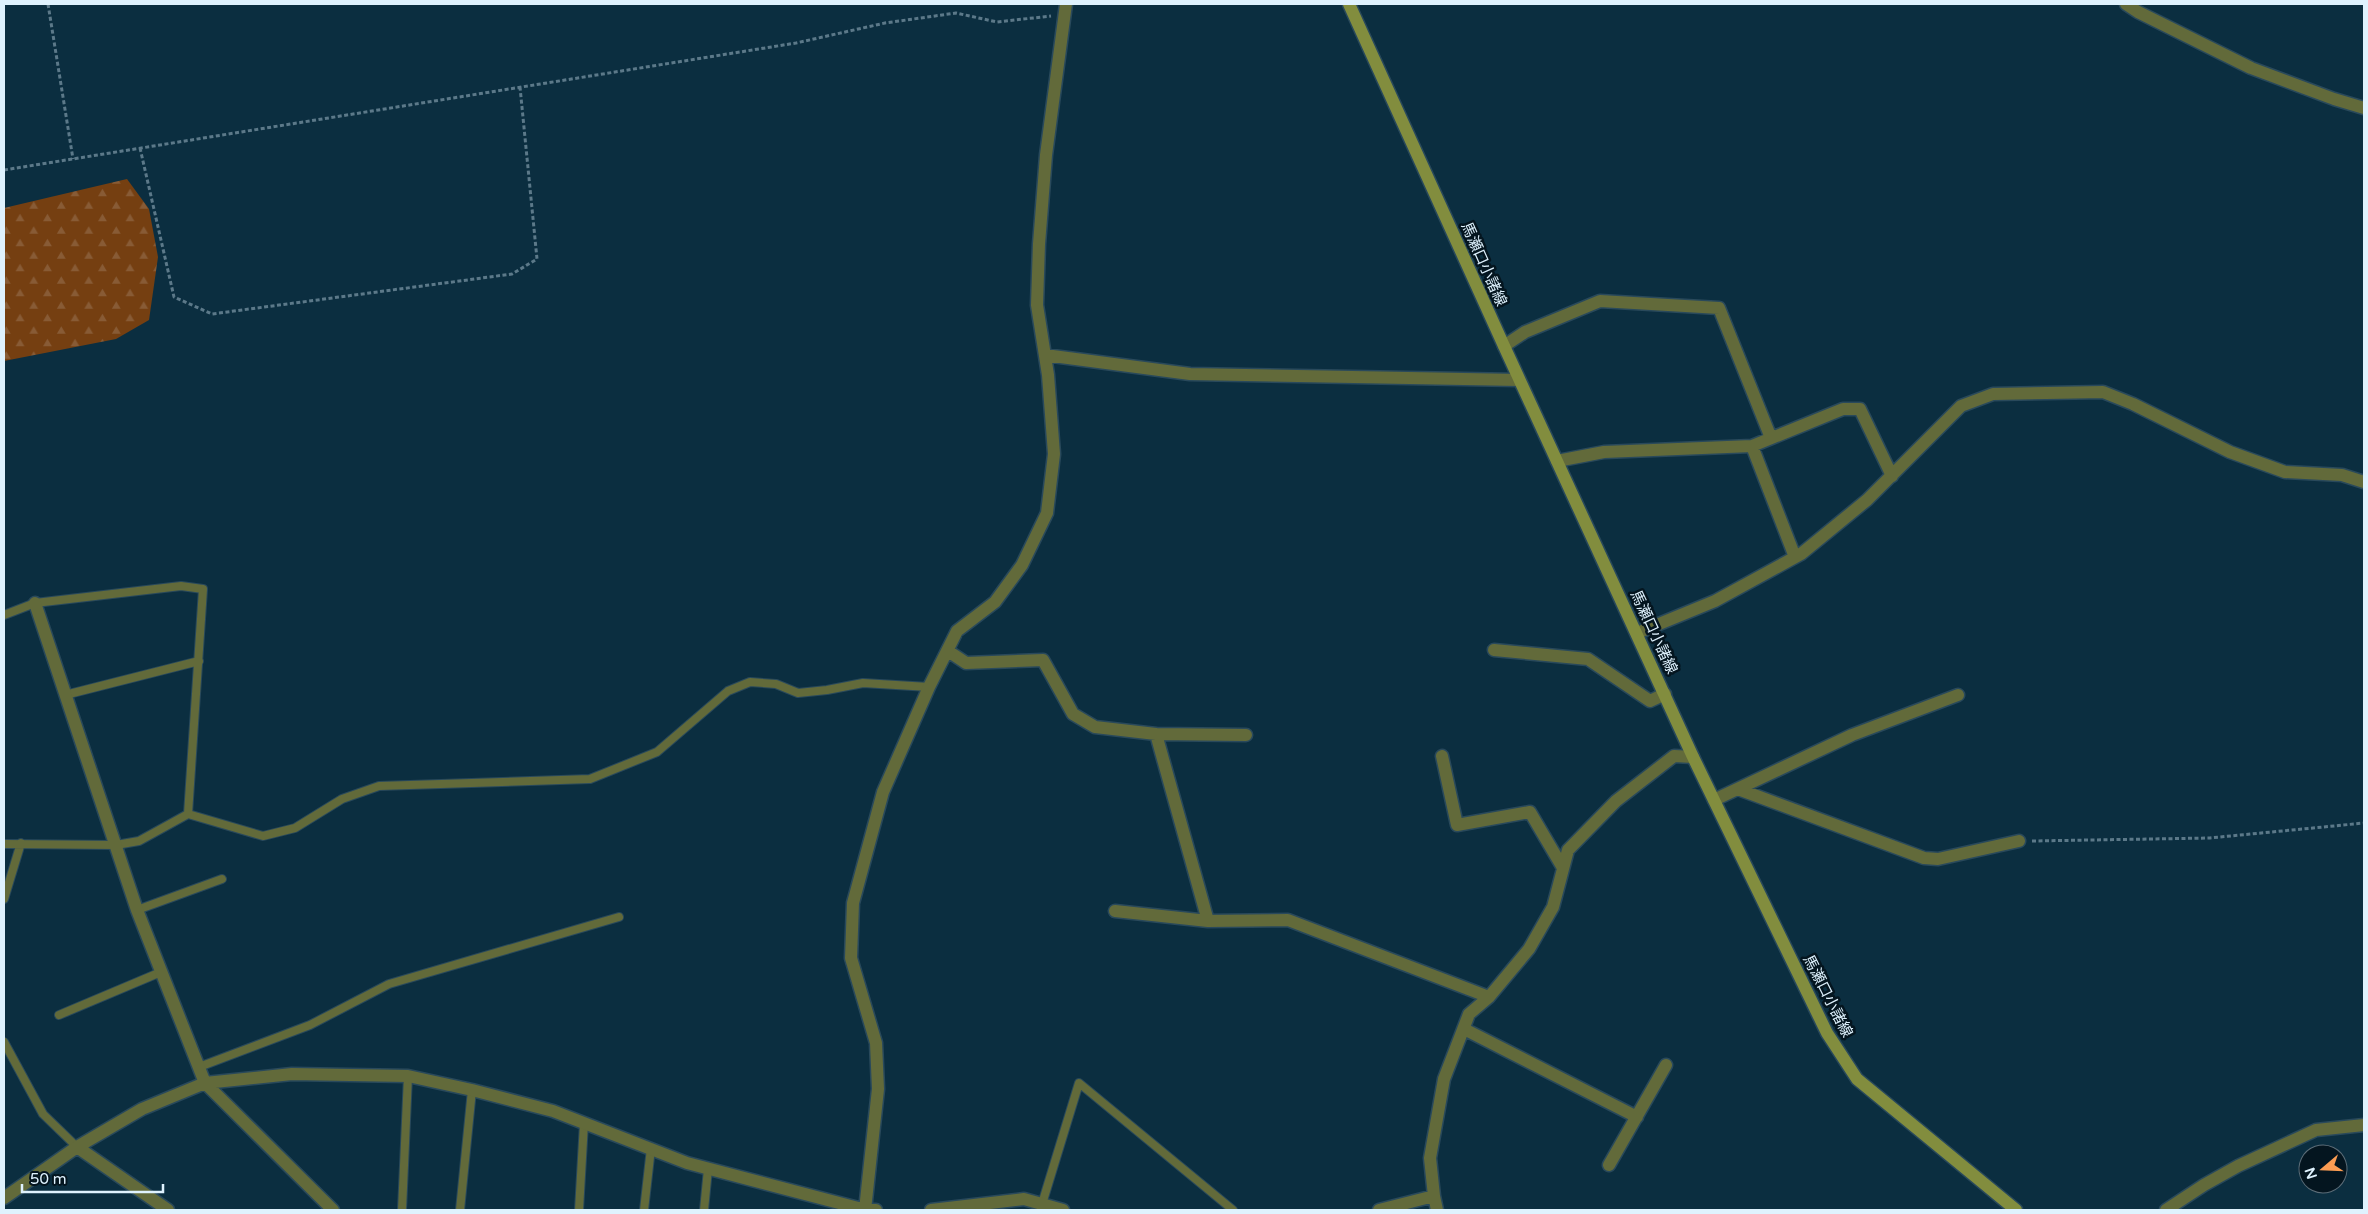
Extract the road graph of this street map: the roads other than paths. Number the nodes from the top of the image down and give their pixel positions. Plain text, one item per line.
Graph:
1 (1349, 4) edge
2 (2126, 4) edge
3 (1065, 9) edge
4 (2364, 108) edge
5 (1504, 346) junction
6 (1045, 356) junction
7 (1519, 380) junction
8 (1771, 438) junction
9 (1752, 446) junction
10 (1557, 461) junction
11 (1892, 476) junction
12 (2364, 482) edge
13 (1795, 557) junction
14 (35, 603) junction
15 (4, 615) edge
16 (1637, 633) junction
17 (1494, 650) dead end
18 (948, 651) junction
19 (199, 661) junction
20 (929, 687) junction
21 (1665, 694) junction
22 (65, 695) junction
23 (1958, 695) dead end
24 (1156, 734) junction
25 (1246, 735) dead end
26 (1442, 756) dead end
27 (1694, 756) junction
28 (1738, 789) junction
29 (1714, 800) junction
30 (188, 814) junction
31 (2019, 841) road end
32 (21, 843) junction
33 (4, 844) edge
34 (116, 845) junction
35 (1563, 868) junction
36 (222, 879) dead end
37 (4, 899) edge
38 (137, 910) junction
39 (1115, 911) dead end
40 (619, 917) dead end
41 (1208, 921) junction
42 (162, 972) junction
43 (1490, 997) junction
44 (60, 1015) dead end
45 (1464, 1029) junction
46 (4, 1042) edge
47 (1666, 1065) dead end
48 (199, 1067) junction
49 (408, 1076) junction
50 (205, 1083) junction
51 (472, 1090) junction
52 (1637, 1117) junction
53 (584, 1123) junction
54 (2364, 1125) edge
55 (77, 1147) junction
56 (651, 1148) junction
57 (1609, 1165) dead end
58 (708, 1169) junction
59 (1434, 1196) junction
60 (4, 1198) edge
61 (1042, 1204) junction
62 (168, 1210) edge
63 (333, 1210) edge
64 (402, 1210) edge
65 (460, 1210) edge
66 (580, 1210) edge
67 (644, 1210) edge
68 (704, 1210) edge
69 (866, 1210) edge
70 (876, 1210) edge
71 (931, 1210) edge
72 (1063, 1210) edge
73 (1233, 1210) edge
74 (1380, 1210) edge
75 (1437, 1210) edge
76 (2016, 1210) edge
77 (2166, 1210) edge

1 - 5 main road, 馬瀬口小諸線
2 - 4 street
3 - 6 street
5 - 7 main road, 馬瀬口小諸線
5 - 8 street
6 - 7 street
6 - 18 street
7 - 10 main road, 馬瀬口小諸線
8 - 9 street
8 - 11 street
9 - 10 street
9 - 13 street
10 - 16 main road, 馬瀬口小諸線
11 - 12 street
11 - 13 street
13 - 16 street
14 - 15 lane
14 - 19 lane
14 - 22 street
16 - 21 main road, 馬瀬口小諸線
17 - 21 street
18 - 20 street
18 - 24 street
19 - 22 lane
19 - 30 lane
20 - 30 lane
20 - 69 street
21 - 27 main road, 馬瀬口小諸線
22 - 34 street
23 - 28 street
24 - 25 street
24 - 41 street
26 - 35 street
27 - 29 main road, 馬瀬口小諸線
27 - 35 street
28 - 29 street
28 - 31 street
29 - 76 main road, 馬瀬口小諸線
30 - 34 lane
32 - 33 lane
32 - 34 lane
32 - 37 lane
34 - 38 street
35 - 43 street
36 - 38 lane
38 - 42 street
39 - 41 street
40 - 48 lane
41 - 43 street
42 - 44 lane
42 - 48 street
43 - 45 street
45 - 52 street
45 - 59 street
46 - 55 lane
47 - 52 street
48 - 50 street
49 - 50 street
49 - 51 street
49 - 64 lane
50 - 55 street
50 - 63 street
51 - 53 street
51 - 65 lane
52 - 57 street
53 - 56 street
53 - 66 lane
54 - 77 street
55 - 60 street
55 - 62 street
56 - 58 street
56 - 67 lane
58 - 68 lane
58 - 69 street
59 - 74 street
59 - 75 street
61 - 71 street
61 - 72 street
61 - 73 lane
69 - 70 street

